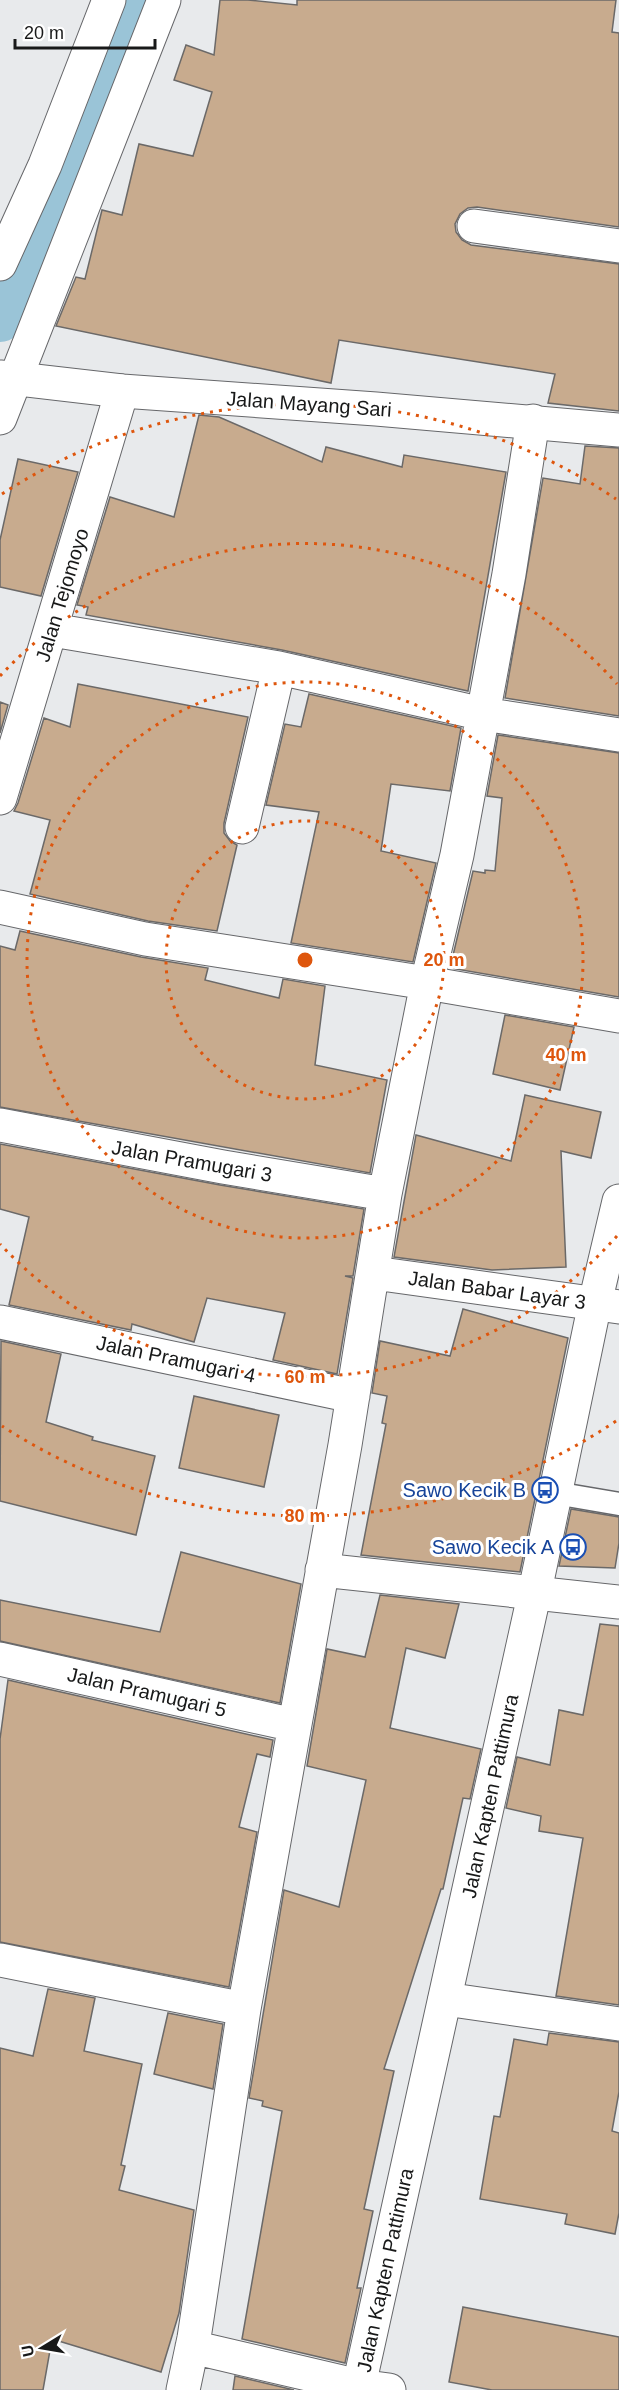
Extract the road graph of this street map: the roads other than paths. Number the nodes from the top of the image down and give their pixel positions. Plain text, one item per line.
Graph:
1 (109, 0) edge
2 (165, 0) edge
3 (474, 226) dead end
4 (619, 246) edge
5 (0, 264) edge
6 (10, 378) edge
7 (122, 392) junction
8 (0, 418) edge
9 (533, 421) junction
10 (619, 430) edge
11 (52, 630) junction
12 (279, 668) junction
13 (483, 714) junction
14 (619, 735) edge
15 (0, 798) edge
16 (242, 827) dead end
17 (0, 908) edge
18 (427, 983) junction
19 (619, 1016) edge
20 (0, 1125) edge
21 (385, 1194) junction
22 (619, 1201) edge
23 (374, 1273) junction
24 (607, 1305) edge
25 (0, 1322) edge
26 (352, 1396) junction
27 (555, 1493) junction
28 (619, 1504) edge
29 (322, 1570) junction
30 (535, 1592) junction
31 (619, 1602) edge
32 (0, 1659) edge
33 (294, 1725) junction
34 (0, 1960) edge
35 (445, 1999) junction
36 (244, 2008) junction
37 (619, 2024) edge
38 (192, 2347) junction
39 (369, 2389) edge
40 (183, 2390) edge

1 - 5 street
2 - 6 street
3 - 4 street
6 - 7 street, Jalan Mayang Sari
6 - 8 street
7 - 9 street, Jalan Mayang Sari
7 - 11 street, Jalan Tejomoyo
9 - 10 street, Jalan Mayang Sari
9 - 13 street
11 - 12 street
11 - 15 street, Jalan Tejomoyo
12 - 13 street
12 - 16 street
13 - 14 street
13 - 18 street
17 - 18 street
18 - 19 street
18 - 21 street
20 - 21 street, Jalan Pramugari 3
21 - 23 street
22 - 24 street, Jalan Kapten Pattimura
23 - 24 street, Jalan Babar Layar 3
23 - 26 street
24 - 27 street, Jalan Kapten Pattimura
25 - 26 street, Jalan Pramugari 4
26 - 29 street
27 - 28 lane
27 - 30 street, Jalan Kapten Pattimura
29 - 30 street
29 - 33 street
30 - 31 street
30 - 35 street, Jalan Kapten Pattimura
32 - 33 street, Jalan Pramugari 5
33 - 36 street
34 - 36 street
35 - 37 street
35 - 39 street, Jalan Kapten Pattimura
36 - 38 street
38 - 39 street
38 - 40 street

